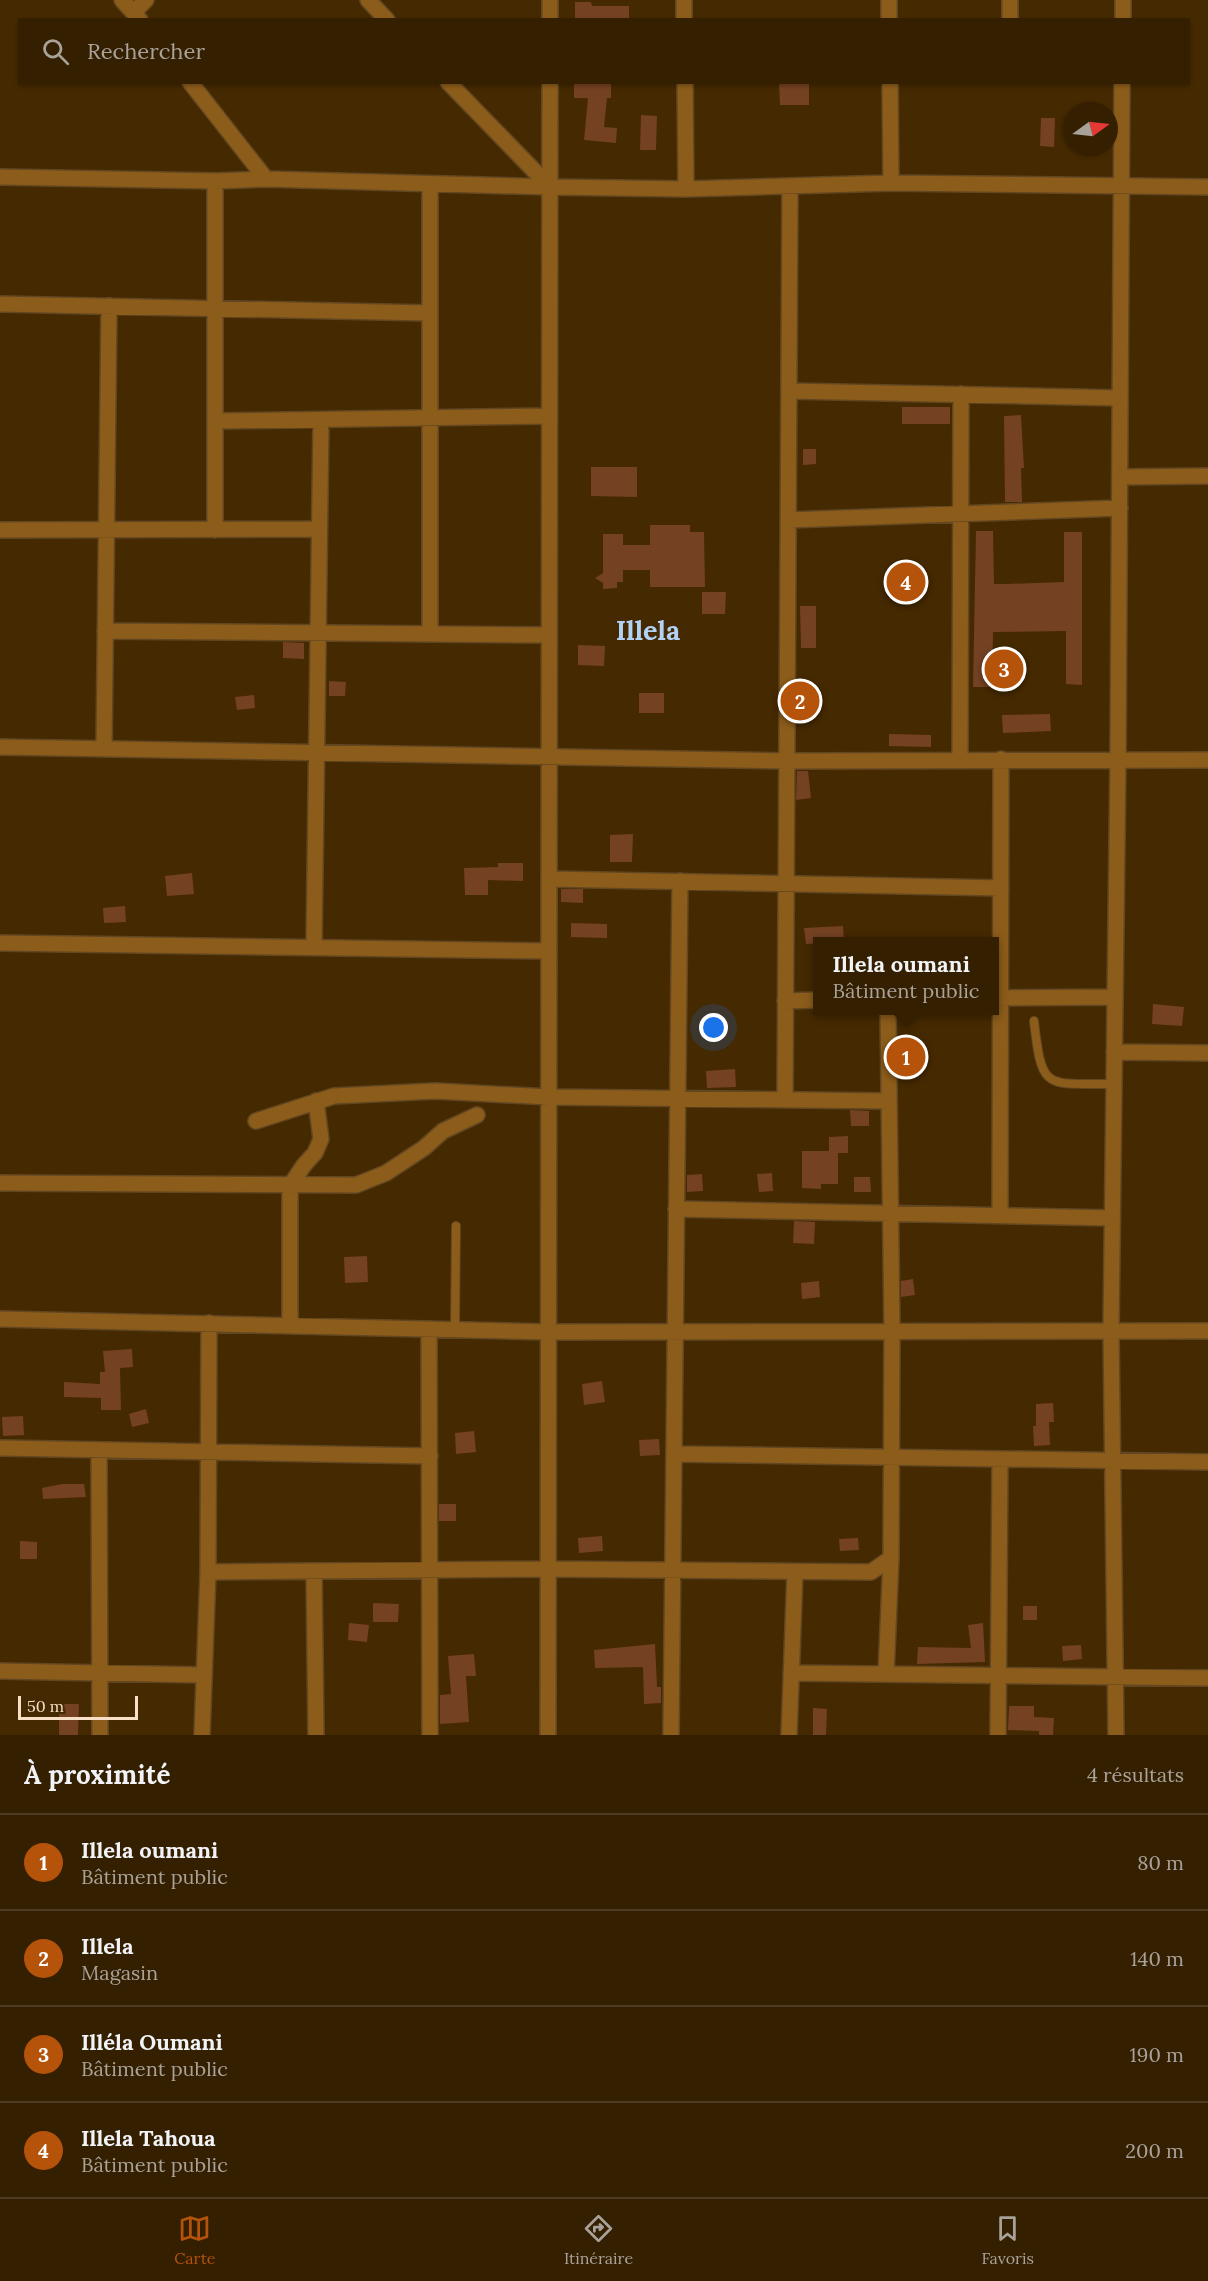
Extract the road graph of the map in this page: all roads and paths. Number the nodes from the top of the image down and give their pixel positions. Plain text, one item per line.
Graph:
1 (122, 0) edge
2 (146, 0) edge
3 (368, 0) edge
4 (550, 0) edge
5 (684, 0) edge
6 (889, 0) edge
7 (1010, 0) edge
8 (1123, 0) edge
9 (137, 16) edge
10 (385, 18) edge
11 (550, 18) edge
12 (684, 18) edge
13 (890, 18) edge
14 (1010, 18) edge
15 (1123, 18) edge
16 (192, 84) edge
17 (450, 84) edge
18 (550, 84) edge
19 (685, 84) edge
20 (890, 84) edge
21 (1122, 84) edge
22 (0, 177) edge
23 (266, 179) junction
24 (215, 181) junction
25 (891, 183) junction
26 (430, 185) junction
27 (790, 186) junction
28 (1122, 186) junction
29 (550, 187) junction
30 (1208, 187) edge
31 (686, 189) junction
32 (0, 304) edge
33 (109, 306) junction
34 (215, 309) junction
35 (428, 313) junction
36 (789, 391) junction
37 (961, 394) junction
38 (1120, 398) junction
39 (549, 416) junction
40 (429, 418) junction
41 (321, 420) junction
42 (215, 422) junction
43 (1208, 476) edge
44 (1120, 477) junction
45 (1120, 508) junction
46 (961, 514) junction
47 (788, 520) junction
48 (319, 529) junction
49 (0, 530) edge
50 (107, 530) junction
51 (215, 530) junction
52 (105, 632) junction
53 (318, 633) junction
54 (430, 634) junction
55 (549, 635) junction
56 (0, 747) edge
57 (104, 748) junction
58 (316, 754) junction
59 (549, 757) junction
60 (1118, 758) junction
61 (1001, 759) junction
62 (960, 760) junction
63 (1208, 760) edge
64 (787, 761) junction
65 (549, 879) junction
66 (680, 881) junction
67 (786, 884) junction
68 (1001, 888) junction
69 (0, 943) edge
70 (314, 947) junction
71 (549, 951) junction
72 (999, 961) edge
73 (1115, 997) junction
74 (999, 998) edge
75 (813, 1000) edge
76 (785, 1001) junction
77 (888, 1015) edge
78 (998, 1015) edge
79 (1034, 1021) dead end
80 (1114, 1052) junction
81 (1208, 1053) edge
82 (1114, 1084) junction
83 (549, 1097) junction
84 (677, 1099) junction
85 (785, 1100) junction
86 (316, 1101) junction
87 (889, 1101) junction
88 (477, 1115) dead end
89 (256, 1121) dead end
90 (0, 1183) edge
91 (290, 1186) junction
92 (676, 1209) junction
93 (890, 1213) junction
94 (1000, 1216) junction
95 (1112, 1218) junction
96 (456, 1226) dead end
97 (0, 1319) edge
98 (209, 1323) junction
99 (290, 1325) junction
100 (429, 1329) junction
101 (455, 1329) junction
102 (892, 1330) junction
103 (675, 1331) junction
104 (1111, 1331) junction
105 (1208, 1331) edge
106 (549, 1332) junction
107 (0, 1448) edge
108 (99, 1450) junction
109 (208, 1452) junction
110 (674, 1454) junction
111 (430, 1456) junction
112 (891, 1458) junction
113 (1000, 1460) junction
114 (1112, 1461) junction
115 (1208, 1462) edge
116 (891, 1558) junction
117 (548, 1569) junction
118 (431, 1570) junction
119 (672, 1570) junction
120 (314, 1571) junction
121 (208, 1572) junction
122 (795, 1572) junction
123 (0, 1671) edge
124 (791, 1673) junction
125 (886, 1674) junction
126 (100, 1675) junction
127 (204, 1675) junction
128 (998, 1676) junction
129 (1116, 1677) junction
130 (1208, 1678) edge
131 (100, 1735) edge
132 (202, 1735) edge
133 (316, 1735) edge
134 (430, 1735) edge
135 (548, 1735) edge
136 (670, 1735) edge
137 (789, 1735) edge
138 (998, 1735) edge
139 (1116, 1735) edge

1 - 9 street
2 - 9 street
3 - 10 street
4 - 11 street
5 - 12 street
6 - 13 street
7 - 14 street
8 - 15 street
16 - 23 street
17 - 29 street
18 - 29 street
19 - 31 street
20 - 25 street
21 - 28 street
22 - 24 street
23 - 24 street
23 - 26 street
24 - 34 street
25 - 27 street
25 - 28 street
26 - 29 street
26 - 35 street
27 - 31 street
27 - 36 street
28 - 30 street
28 - 38 street
29 - 31 street
29 - 39 street
32 - 33 street
33 - 34 street
33 - 50 street
34 - 35 street
34 - 42 street
35 - 40 street
36 - 37 street
36 - 47 street
37 - 38 street
37 - 46 street
38 - 44 street
39 - 40 street
39 - 55 street
40 - 41 street
40 - 54 street
41 - 42 street
41 - 48 street
42 - 51 street
43 - 44 street
44 - 45 street
45 - 46 street
45 - 60 street
46 - 47 street
46 - 62 street
47 - 64 street
48 - 51 street
48 - 53 street
49 - 50 street
50 - 51 street
50 - 52 street
52 - 53 street
52 - 57 street
53 - 54 street
53 - 58 street
54 - 55 street
55 - 59 street
56 - 57 street
57 - 58 street
58 - 59 street
58 - 70 street
59 - 64 street
59 - 65 street
60 - 61 street
60 - 63 street
60 - 73 street
61 - 62 street
61 - 68 street
62 - 64 street
64 - 67 street
65 - 66 street
65 - 71 street
66 - 67 street
66 - 84 street
67 - 68 street
67 - 76 street
68 - 72 street
69 - 70 street
70 - 71 street
71 - 83 street
73 - 74 street
73 - 80 street
75 - 76 street
76 - 85 street
77 - 87 street
78 - 94 street
79 - 82 lane
80 - 81 street
80 - 82 street
82 - 95 street
83 - 84 street
83 - 86 street
83 - 106 street
84 - 85 street
84 - 92 street
85 - 87 street
86 - 89 street
86 - 91 street
87 - 93 street
88 - 91 street
90 - 91 street
91 - 99 street
92 - 93 street
92 - 103 street
93 - 94 street
93 - 102 street
94 - 95 street
95 - 104 street
96 - 101 lane
97 - 98 street
98 - 99 street
98 - 109 street
99 - 100 street
100 - 101 street
100 - 111 street
101 - 106 street
102 - 103 street
102 - 104 street
102 - 112 street
103 - 106 street
103 - 110 street
104 - 105 street
104 - 114 street
106 - 117 street
107 - 108 street
108 - 109 street
108 - 126 street
109 - 111 street
109 - 121 street
110 - 112 street
110 - 119 street
111 - 118 street
112 - 113 street
112 - 116 street
113 - 114 street
113 - 128 street
114 - 115 street
114 - 129 street
116 - 122 street
116 - 125 street
117 - 118 street
117 - 119 street
117 - 135 street
118 - 120 street
118 - 134 street
119 - 122 street
119 - 136 street
120 - 121 street
120 - 133 street
121 - 127 street
122 - 124 street
123 - 126 street
124 - 125 street
124 - 137 street
125 - 128 street
126 - 127 street
126 - 131 street
127 - 132 street
128 - 129 street
128 - 138 street
129 - 130 street
129 - 139 street

